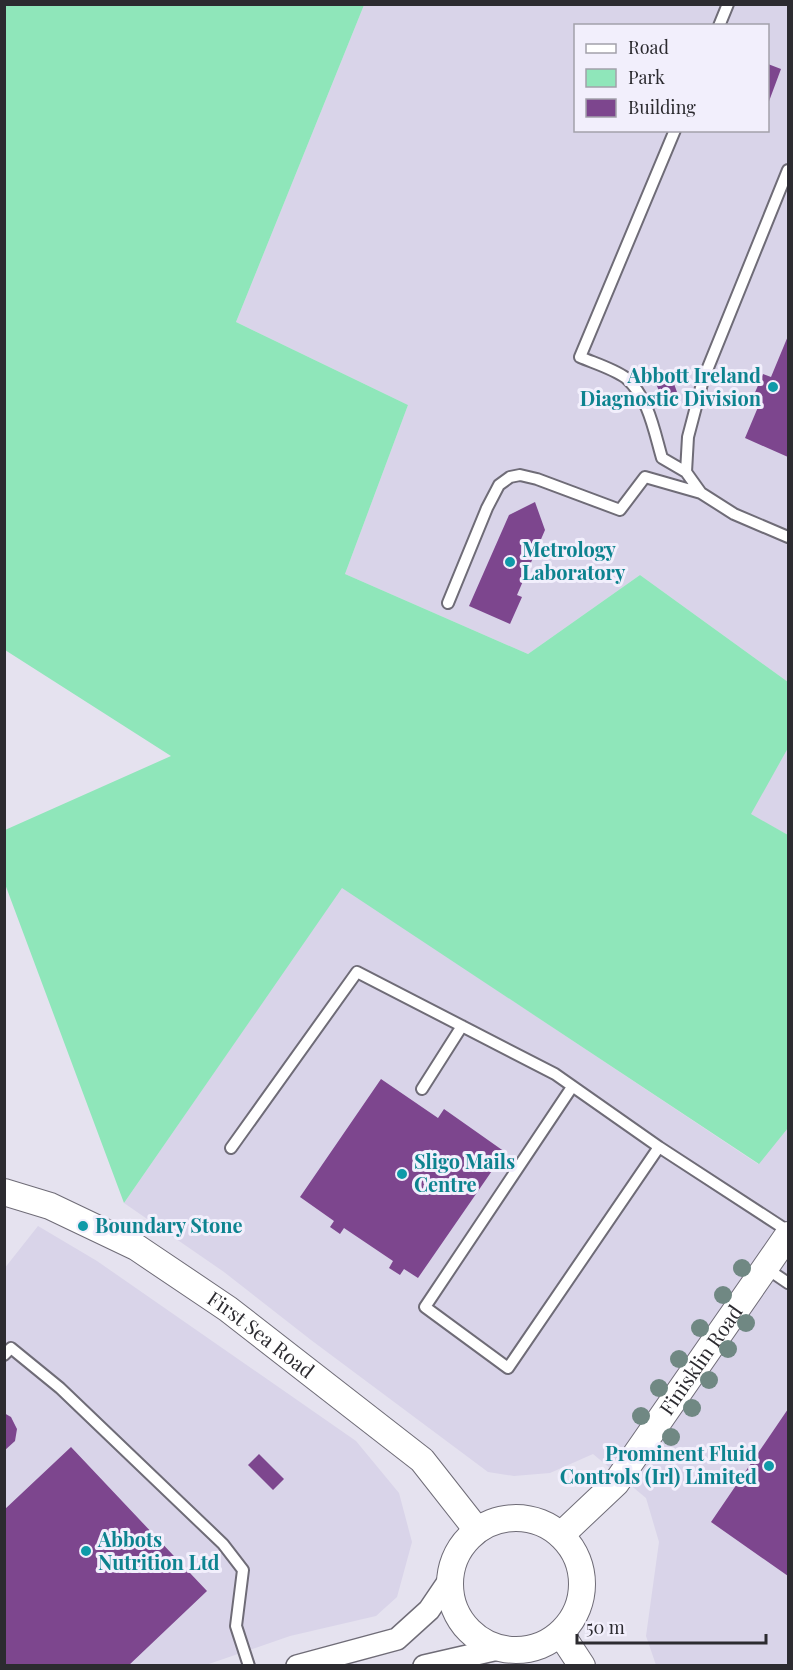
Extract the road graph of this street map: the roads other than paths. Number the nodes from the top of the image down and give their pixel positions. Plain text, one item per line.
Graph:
1 (728, 4) edge
2 (720, 24) edge
3 (674, 132) edge
4 (789, 170) edge
5 (686, 472) junction
6 (701, 493) junction
7 (789, 537) edge
8 (448, 603) dead end
9 (462, 1026) junction
10 (572, 1087) junction
11 (422, 1089) dead end
12 (659, 1147) junction
13 (231, 1148) dead end
14 (4, 1192) edge
15 (789, 1233) edge
16 (766, 1268) junction
17 (789, 1283) edge
18 (4, 1355) edge
19 (477, 1530) junction
20 (561, 1535) junction
21 (450, 1579) junction
22 (561, 1634) junction
23 (498, 1648) junction
24 (249, 1665) edge
25 (297, 1665) edge
26 (424, 1665) edge
27 (582, 1665) edge

1 - 2 lane
3 - 5 lane
4 - 5 lane
5 - 6 lane
6 - 7 lane
6 - 8 lane
9 - 10 lane
9 - 11 lane
9 - 13 lane
10 - 12 lane
10 - 12 lane
12 - 15 lane
14 - 19 street, First Sea Road
15 - 16 street, Finisklin Road
16 - 17 lane
16 - 20 street, Finisklin Road
18 - 24 lane
19 - 20 street
19 - 21 street
20 - 22 street
21 - 23 street
21 - 25 street
22 - 23 street
22 - 27 street
23 - 26 street

